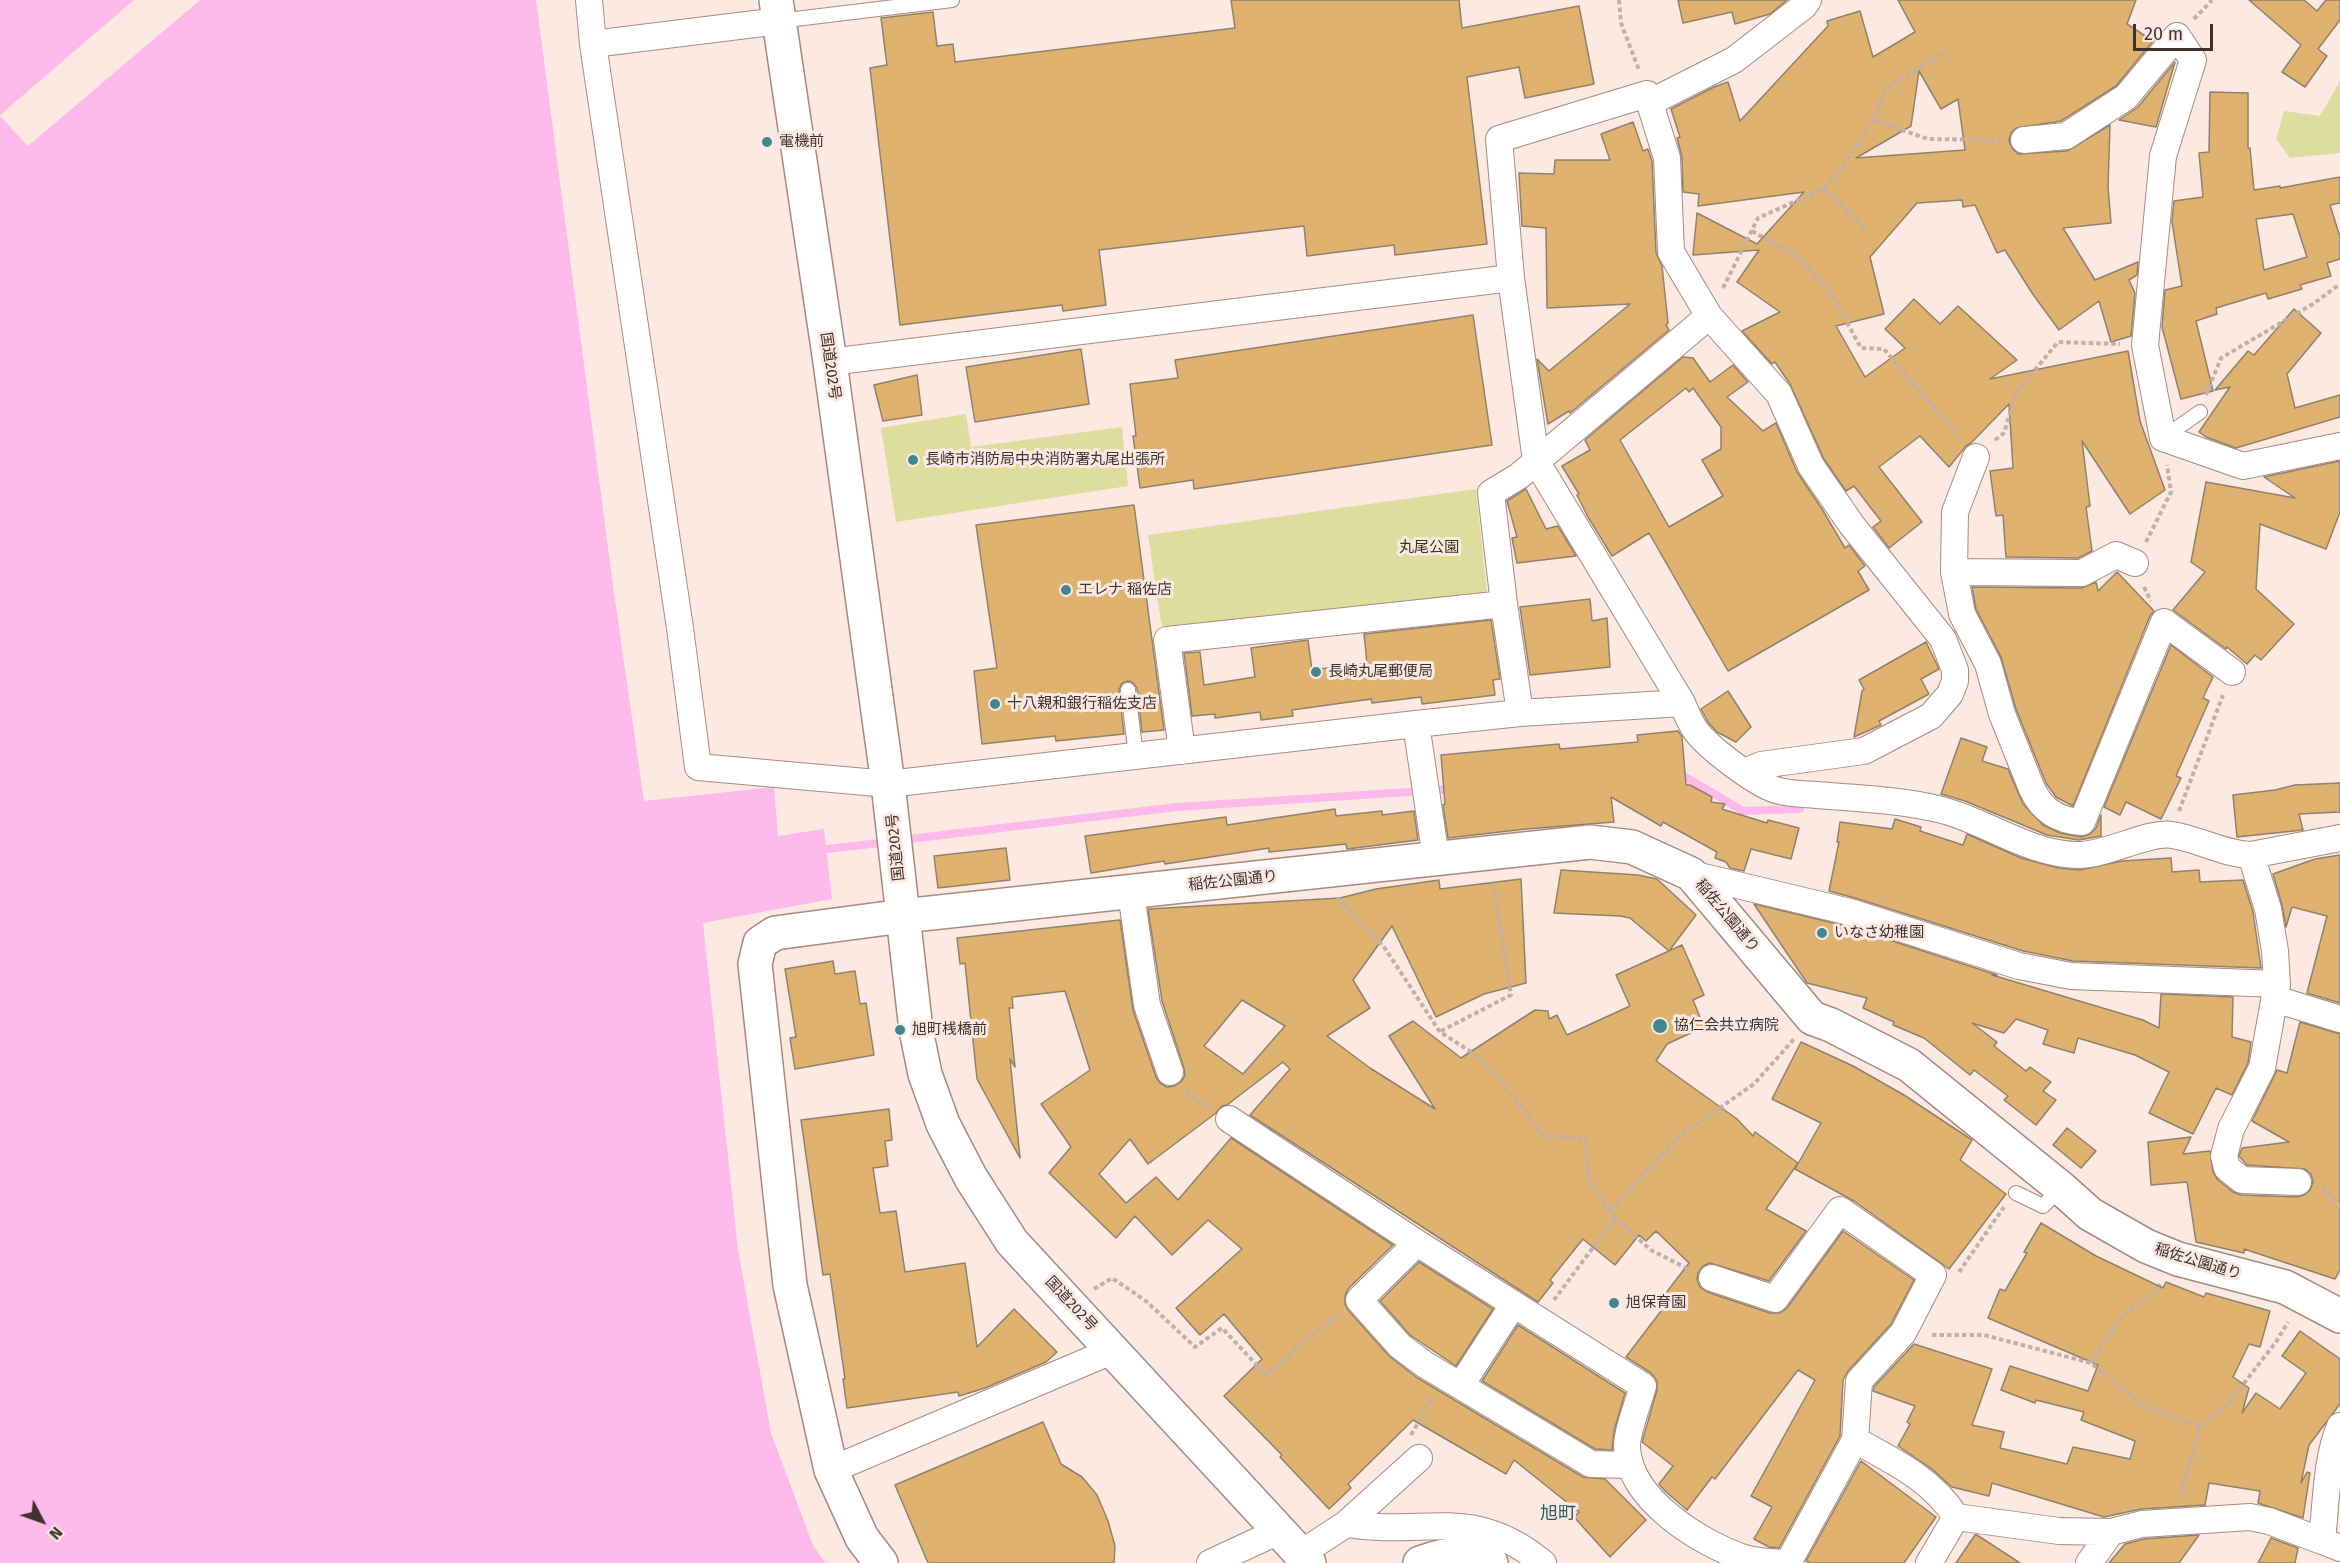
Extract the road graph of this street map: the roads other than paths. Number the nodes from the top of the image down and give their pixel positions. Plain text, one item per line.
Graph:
1 (589, 0) edge
2 (952, 0) edge
3 (1808, 0) edge
4 (777, 10) edge
5 (593, 44) junction
6 (1649, 98) junction
7 (2024, 140) road end
8 (1511, 278) junction
9 (1709, 316) junction
10 (830, 362) junction
11 (2199, 412) road end
12 (2163, 438) junction
13 (2340, 446) edge
14 (1976, 456) road end
15 (1536, 461) junction
16 (2135, 563) road end
17 (1954, 572) junction
18 (1504, 604) junction
19 (2232, 672) road end
20 (1128, 690) dead end
21 (1682, 703) junction
22 (1520, 713) junction
23 (1416, 724) junction
24 (1182, 751) junction
25 (1136, 756) junction
26 (1745, 772) junction
27 (890, 797) junction
28 (2340, 838) edge
29 (2250, 855) junction
30 (1436, 858) junction
31 (1691, 874) junction
32 (1131, 892) junction
33 (901, 902) junction
34 (2276, 992) junction
35 (2340, 1019) edge
36 (1170, 1072) road end
37 (1229, 1119) road end
38 (2298, 1182) dead end
39 (2061, 1188) junction
40 (2016, 1193) road end
41 (1417, 1244) junction
42 (1712, 1278) road end
43 (1513, 1305) junction
44 (2340, 1316) edge
45 (1114, 1350) junction
46 (1461, 1385) junction
47 (2340, 1426) edge
48 (1855, 1440) junction
49 (1419, 1458) dead end
50 (1629, 1465) junction
51 (831, 1470) junction
52 (1956, 1517) junction
53 (1346, 1524) junction
54 (2111, 1532) junction
55 (2331, 1545) edge
56 (1296, 1549) edge
57 (881, 1563) edge
58 (1210, 1563) edge
59 (1420, 1563) edge
60 (1491, 1563) edge
61 (1543, 1563) edge
62 (1787, 1563) edge
63 (1929, 1563) edge
64 (2089, 1563) edge

1 - 5 street
2 - 4 lane
3 - 6 street
4 - 5 street
4 - 10 main road, 国道202号
5 - 27 street
6 - 8 street
6 - 9 street
7 - 12 street
8 - 10 street
8 - 15 street
9 - 15 street
9 - 26 street
10 - 27 main road, 国道202号
11 - 12 lane
12 - 13 street
14 - 17 street
15 - 18 street
15 - 21 street
16 - 17 street
17 - 19 street
18 - 22 street
18 - 24 street
20 - 25 lane
21 - 22 street
21 - 26 street
22 - 23 street
23 - 24 street
23 - 30 street
24 - 25 street
25 - 27 street
26 - 29 street
27 - 33 main road, 国道202号
28 - 29 street
29 - 34 street
30 - 31 main road, 稲佐公園通り
30 - 32 main road, 稲佐公園通り
31 - 34 street
31 - 39 main road, 稲佐公園通り
32 - 33 main road, 稲佐公園通り
32 - 36 street
33 - 45 main road, 国道202号
33 - 51 main road, 稲佐公園通り
34 - 35 street
34 - 38 street
37 - 41 street
39 - 40 lane
39 - 44 main road, 稲佐公園通り
41 - 43 street
41 - 46 street
42 - 48 street
43 - 46 street
43 - 50 street
45 - 51 street
45 - 56 main road, 国道202号
46 - 50 street
47 - 55 street
48 - 52 street
48 - 62 street
49 - 53 street
50 - 62 street
51 - 57 main road, 稲佐公園通り
52 - 54 street
52 - 63 street
53 - 56 street
53 - 61 street
54 - 55 street
54 - 64 street
56 - 58 street
59 - 60 main road

